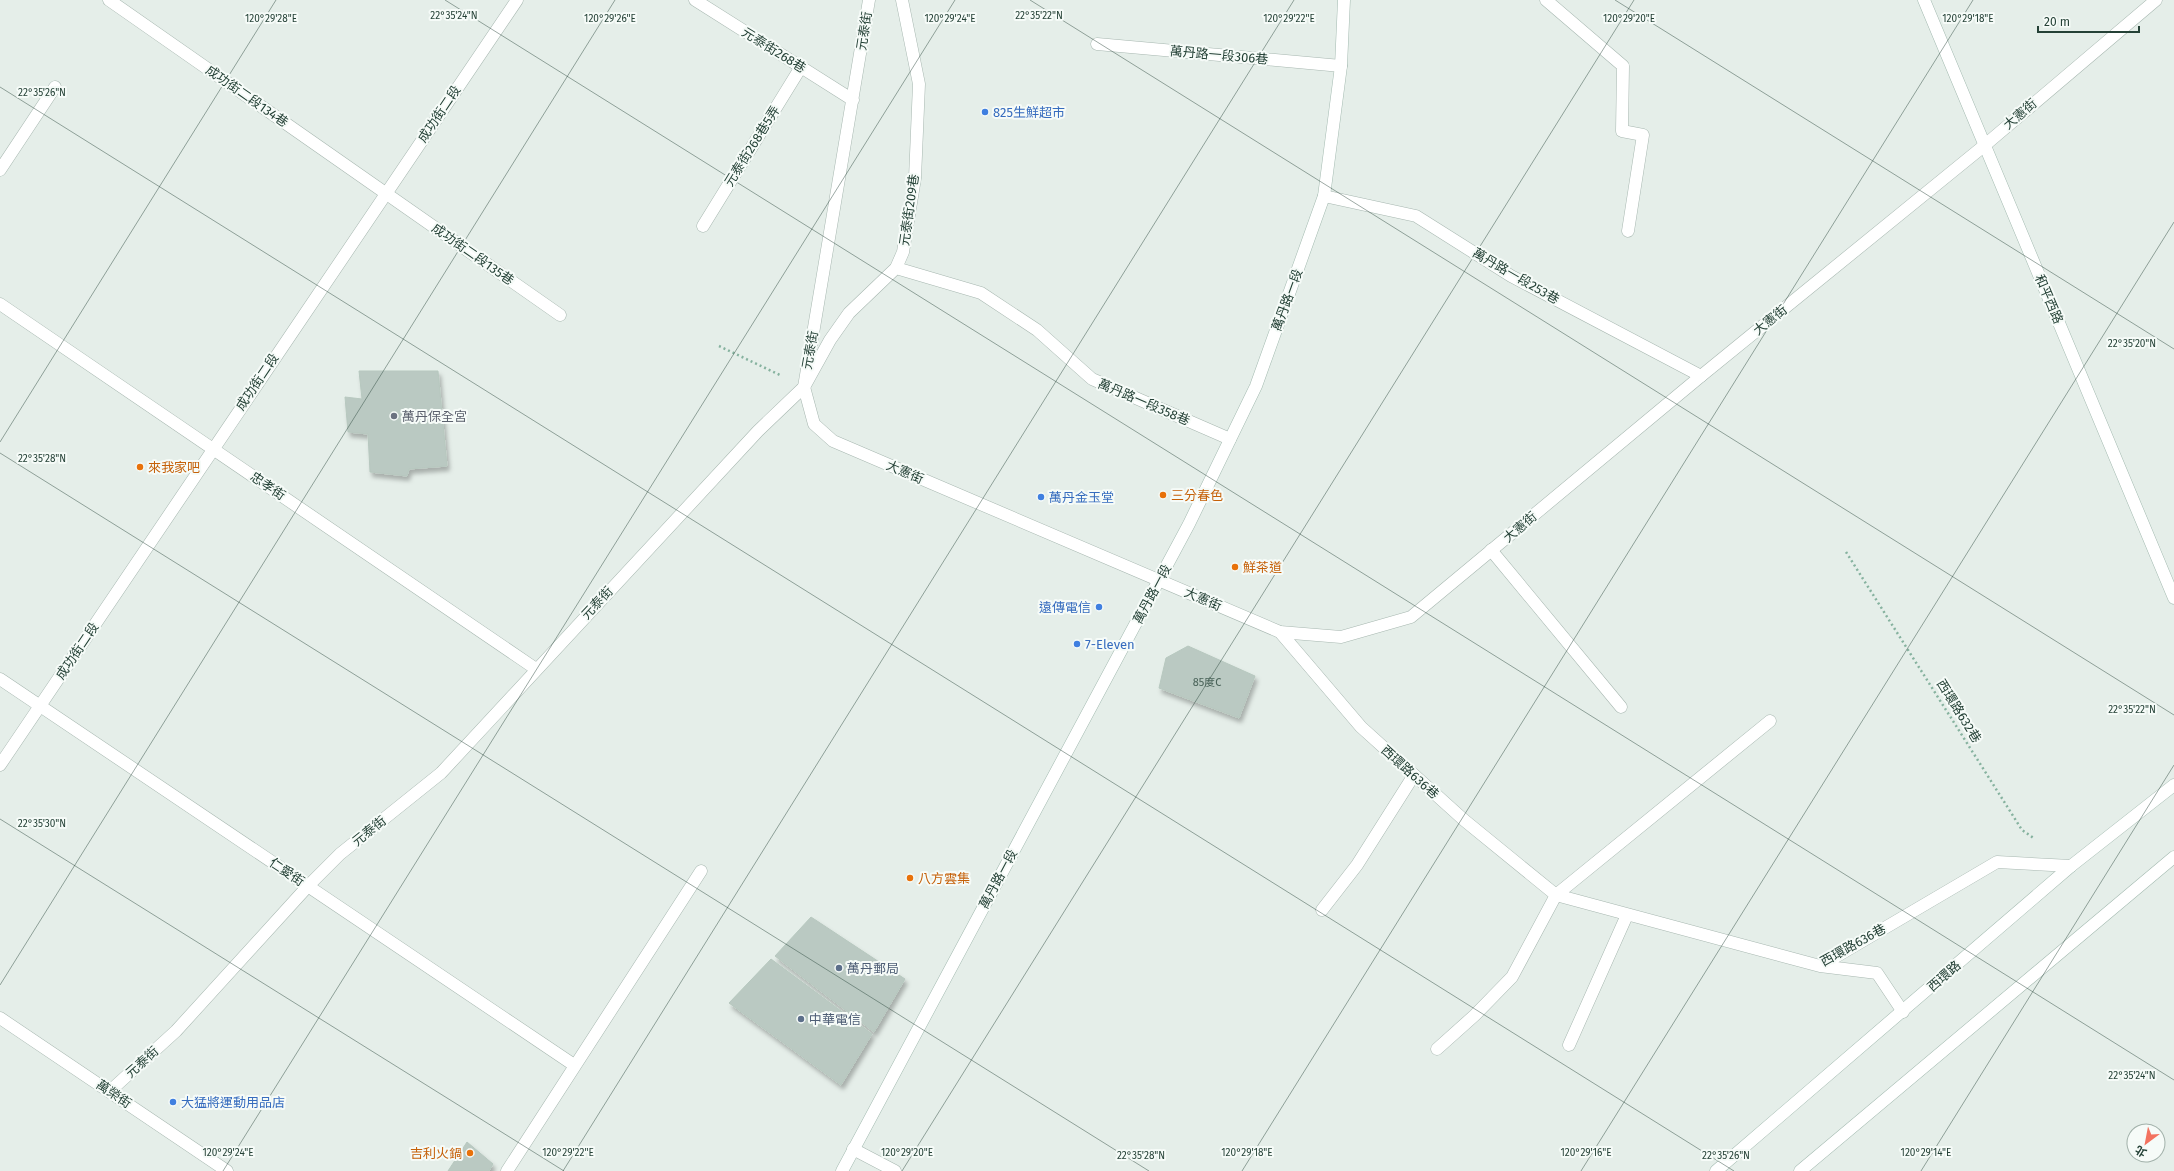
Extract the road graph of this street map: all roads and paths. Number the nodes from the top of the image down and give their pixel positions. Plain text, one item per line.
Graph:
1 (517, 0) edge
2 (695, 0) edge
3 (869, 0) edge
4 (902, 0) edge
5 (1344, 0) edge
6 (1546, 0) edge
7 (1924, 0) edge
8 (2156, 0) edge
9 (112, 1) edge
10 (1098, 44) dead end
11 (1342, 66) junction
12 (801, 67) junction
13 (55, 87) dead end
14 (853, 100) junction
15 (1985, 145) junction
16 (0, 170) edge
17 (385, 193) junction
18 (1324, 196) junction
19 (703, 226) dead end
20 (1628, 231) dead end
21 (896, 268) junction
22 (0, 304) edge
23 (560, 316) dead end
24 (719, 346) dead end
25 (1702, 376) junction
26 (804, 387) junction
27 (1230, 439) junction
28 (212, 448) junction
29 (1491, 550) junction
30 (1846, 552) dead end
31 (1159, 580) junction
32 (2174, 598) edge
33 (1280, 632) junction
34 (536, 669) junction
35 (0, 680) edge
36 (40, 706) junction
37 (1621, 707) dead end
38 (1770, 721) dead end
39 (0, 765) edge
40 (1414, 775) junction
41 (2174, 785) edge
42 (2174, 857) edge
43 (2071, 866) junction
44 (701, 871) dead end
45 (308, 886) junction
46 (1556, 895) junction
47 (1322, 910) dead end
48 (1627, 915) junction
49 (1820, 966) junction
50 (1903, 1012) junction
51 (0, 1018) edge
52 (1569, 1045) dead end
53 (1437, 1049) dead end
54 (574, 1065) junction
55 (110, 1091) junction
56 (853, 1149) junction
57 (227, 1171) edge
58 (507, 1171) edge
59 (842, 1171) edge
60 (895, 1171) edge
61 (1716, 1171) edge
62 (1800, 1171) edge

1 - 17 street, 成功街二段
2 - 12 street, 元泰街268巷
3 - 14 street, 元泰街
4 - 21 street, 元泰街209巷
5 - 11 street, 萬丹路一段
6 - 20 street
7 - 15 street, 和平西路
8 - 15 street, 大憲街
9 - 17 street, 成功街二段134巷
10 - 11 street, 萬丹路一段306巷
11 - 18 street, 萬丹路一段
12 - 14 street, 元泰街268巷
12 - 19 street, 元泰街268巷5弄
13 - 16 street
14 - 26 street, 元泰街
15 - 25 street, 大憲街
15 - 32 street, 和平西路
17 - 23 street, 成功街二段135巷
17 - 28 street, 成功街二段
18 - 25 street, 萬丹路一段253巷
18 - 27 street, 萬丹路一段
21 - 26 street, 元泰街209巷
21 - 27 street, 萬丹路一段358巷
22 - 28 street, 忠孝街
24 - 26 path
25 - 29 street, 大憲街
26 - 31 street, 大憲街
26 - 34 street, 元泰街
27 - 31 street, 萬丹路一段
28 - 34 street, 忠孝街
28 - 36 street, 成功街二段
29 - 33 street, 大憲街
29 - 37 street
30 - 43 path, 西環路632巷
31 - 33 street, 大憲街
31 - 56 street, 萬丹路一段
33 - 40 street, 西環路636巷
34 - 45 street, 元泰街
35 - 36 street, 仁愛街
36 - 39 street, 成功街二段
36 - 45 street, 仁愛街
38 - 46 street
40 - 46 street, 西環路636巷
40 - 47 street
41 - 43 street, 西環路
42 - 62 street
43 - 49 street, 西環路636巷
43 - 50 street, 西環路
44 - 54 street
45 - 54 street, 仁愛街
45 - 55 street, 元泰街
46 - 48 street, 西環路636巷
46 - 53 street
48 - 49 street, 西環路636巷
48 - 52 street
49 - 50 street
50 - 61 street, 西環路
51 - 55 street, 萬榮街
54 - 58 street
55 - 57 street, 萬榮街
56 - 59 street, 萬丹路一段
56 - 60 street

